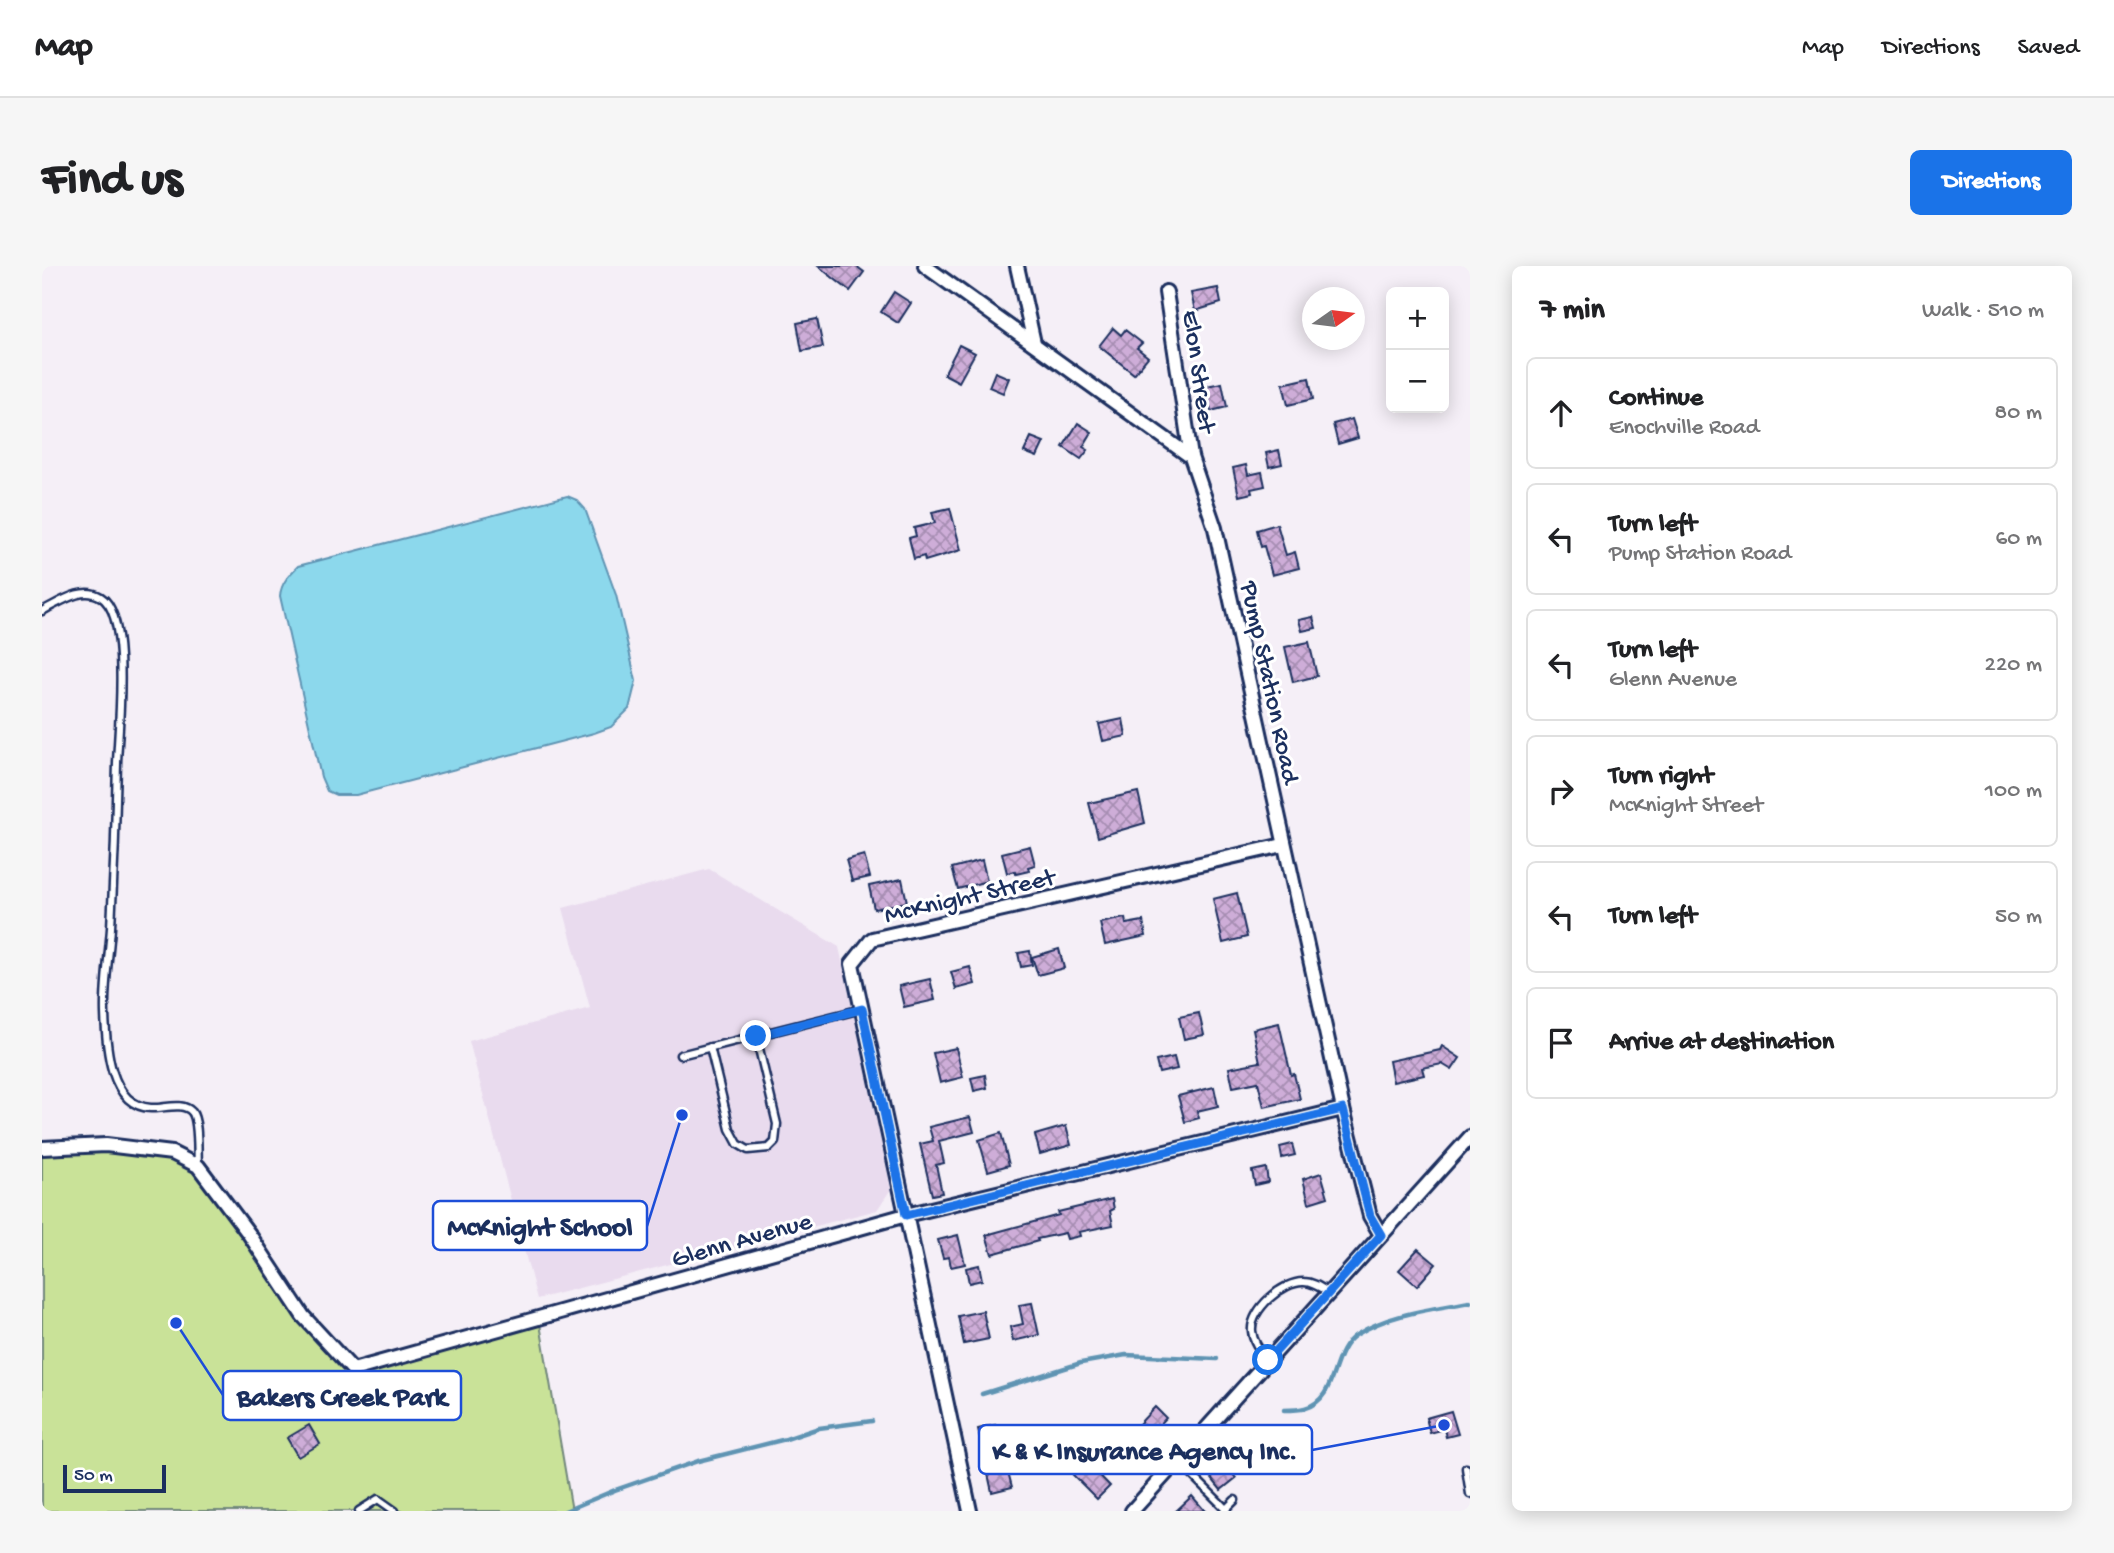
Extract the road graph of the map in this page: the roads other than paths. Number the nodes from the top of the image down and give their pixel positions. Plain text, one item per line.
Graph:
1 (925, 266) edge
2 (1017, 266) edge
3 (1166, 292) dead end
4 (1034, 343) junction
5 (1191, 457) junction
6 (42, 611) edge
7 (1283, 845) junction
8 (862, 1009) junction
9 (756, 1036) junction
10 (710, 1047) junction
11 (680, 1055) dead end
12 (1343, 1109) junction
13 (1470, 1137) edge
14 (42, 1148) edge
15 (198, 1166) junction
16 (906, 1215) junction
17 (1381, 1235) junction
18 (1329, 1293) junction
19 (1268, 1360) junction
20 (1178, 1461) junction
21 (1466, 1468) dead end
22 (1470, 1494) edge
23 (1235, 1500) dead end
24 (1225, 1510) edge
25 (359, 1511) edge
26 (396, 1511) edge
27 (970, 1511) edge
28 (1132, 1511) edge

1 - 4 street
2 - 4 street
3 - 5 street, Elon Street
4 - 5 street
5 - 7 street, Pump Station Road
6 - 15 lane
7 - 8 street, McKnight Street
7 - 12 street, Pump Station Road
8 - 9 lane
8 - 16 street, McKnight Street
9 - 10 lane
9 - 10 lane
10 - 11 lane
12 - 16 street, Glenn Avenue
12 - 17 street, Pump Station Road
13 - 17 street
14 - 15 street, Glenn Avenue
15 - 16 street, Glenn Avenue
16 - 27 street, McKnight Street
17 - 18 street
18 - 19 street
18 - 19 lane
19 - 20 street
20 - 24 lane
20 - 28 street
21 - 22 lane
23 - 24 lane
25 - 26 lane

